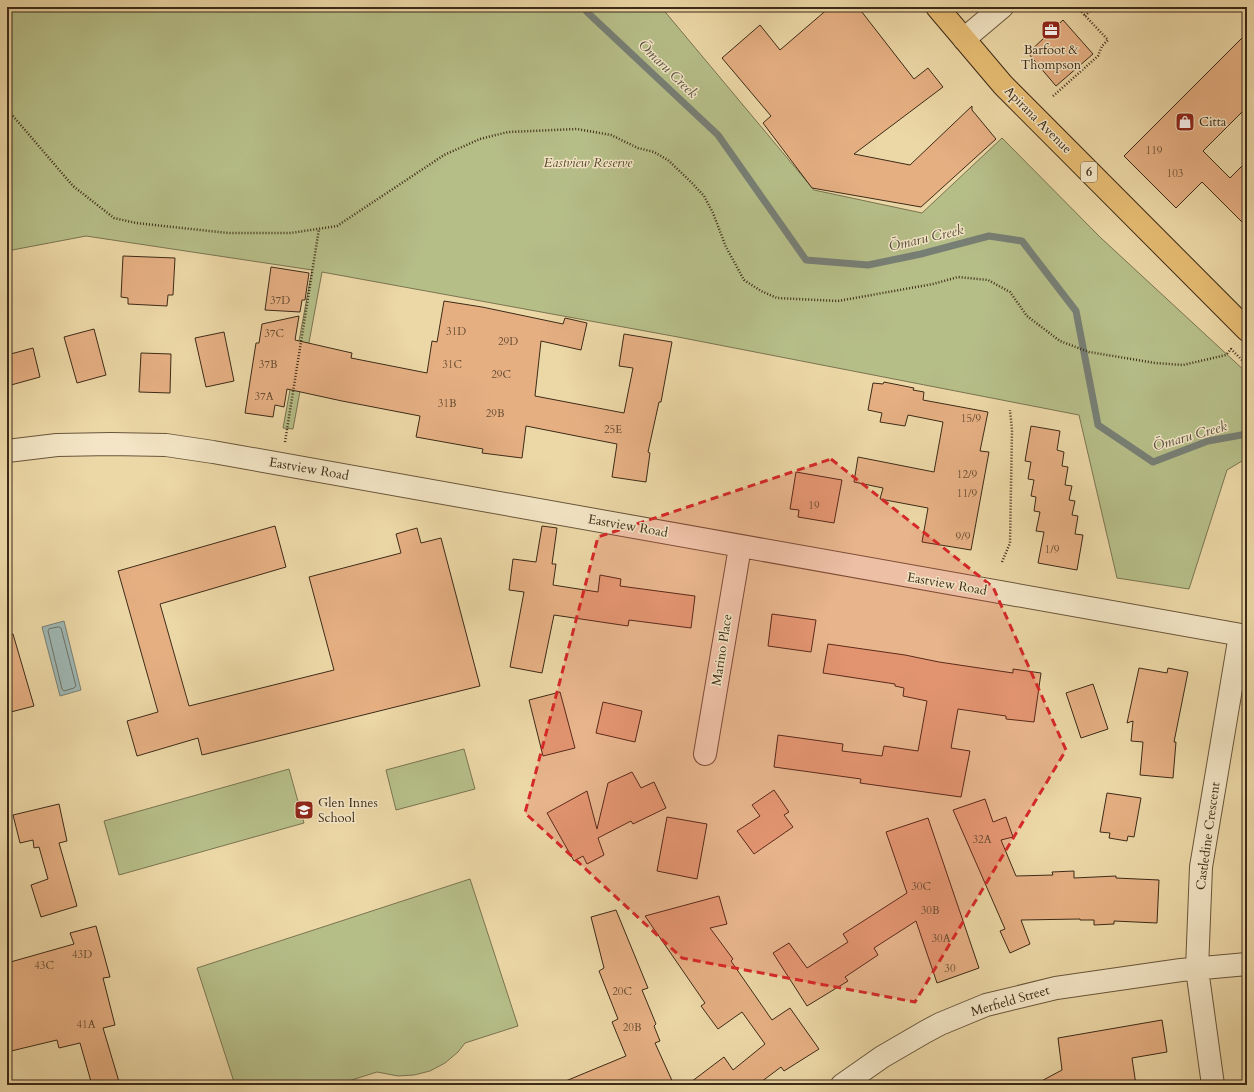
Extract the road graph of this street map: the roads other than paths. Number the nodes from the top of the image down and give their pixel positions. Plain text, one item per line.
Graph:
1 (937, 7) edge
2 (1002, 7) edge
3 (964, 39) junction
4 (1247, 330) edge
5 (7, 451) edge
6 (740, 547) junction
7 (1244, 636) edge
8 (705, 754) dead end
9 (1247, 964) edge
10 (1197, 969) junction
11 (842, 1085) edge
12 (1212, 1085) edge

1 - 3 main road, Apirana Avenue / 6
2 - 3 street
3 - 4 main road, Apirana Avenue / 6
5 - 6 street, Eastview Road
6 - 7 street, Eastview Road
6 - 8 street, Marino Place
7 - 10 street, Castledine Crescent
9 - 10 street, Merfield Street
10 - 11 street, Merfield Street
10 - 12 street, Castledine Crescent

